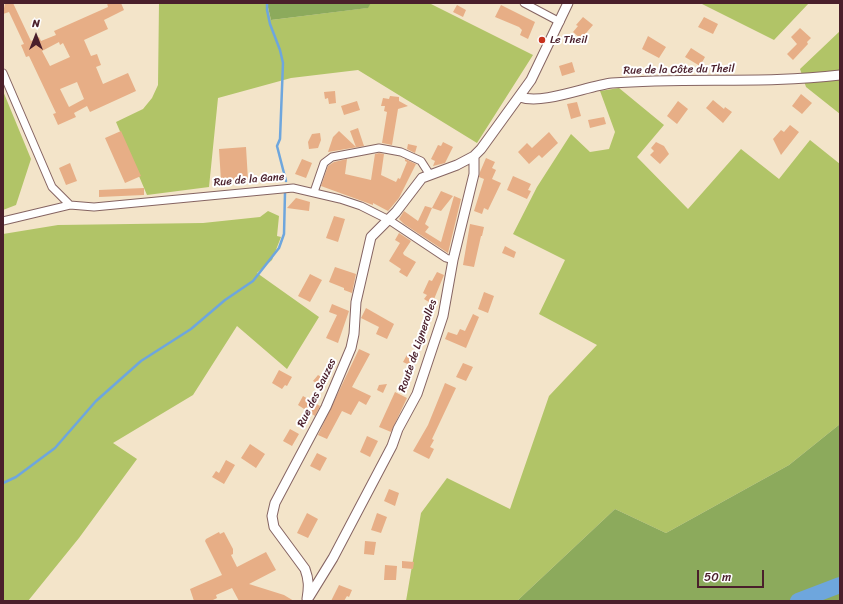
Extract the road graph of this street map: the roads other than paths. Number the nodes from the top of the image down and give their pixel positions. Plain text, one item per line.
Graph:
1 (524, 3) edge
2 (568, 3) edge
3 (560, 22) junction
4 (3, 73) edge
5 (840, 75) edge
6 (520, 96) junction
7 (474, 156) junction
8 (430, 175) junction
9 (314, 192) junction
10 (70, 205) junction
11 (389, 220) junction
12 (3, 221) edge
13 (452, 260) junction
14 (304, 569) junction
15 (324, 573) junction
16 (306, 600) edge

1 - 3 street
2 - 3 street
3 - 6 street
4 - 10 street
5 - 6 street, Rue de la Côte du Theil
6 - 7 street
7 - 8 street
7 - 13 street, Route de Lignerolles
8 - 9 street
8 - 11 street
9 - 10 street, Rue de la Gane
9 - 11 street, Rue de la Gane
10 - 12 street, Rue de la Gane
11 - 13 street, Rue de la Gane
11 - 14 street, Rue des Sauzes
13 - 15 street, Route de Lignerolles
14 - 15 street
14 - 16 street
15 - 16 street, Route de Lignerolles

